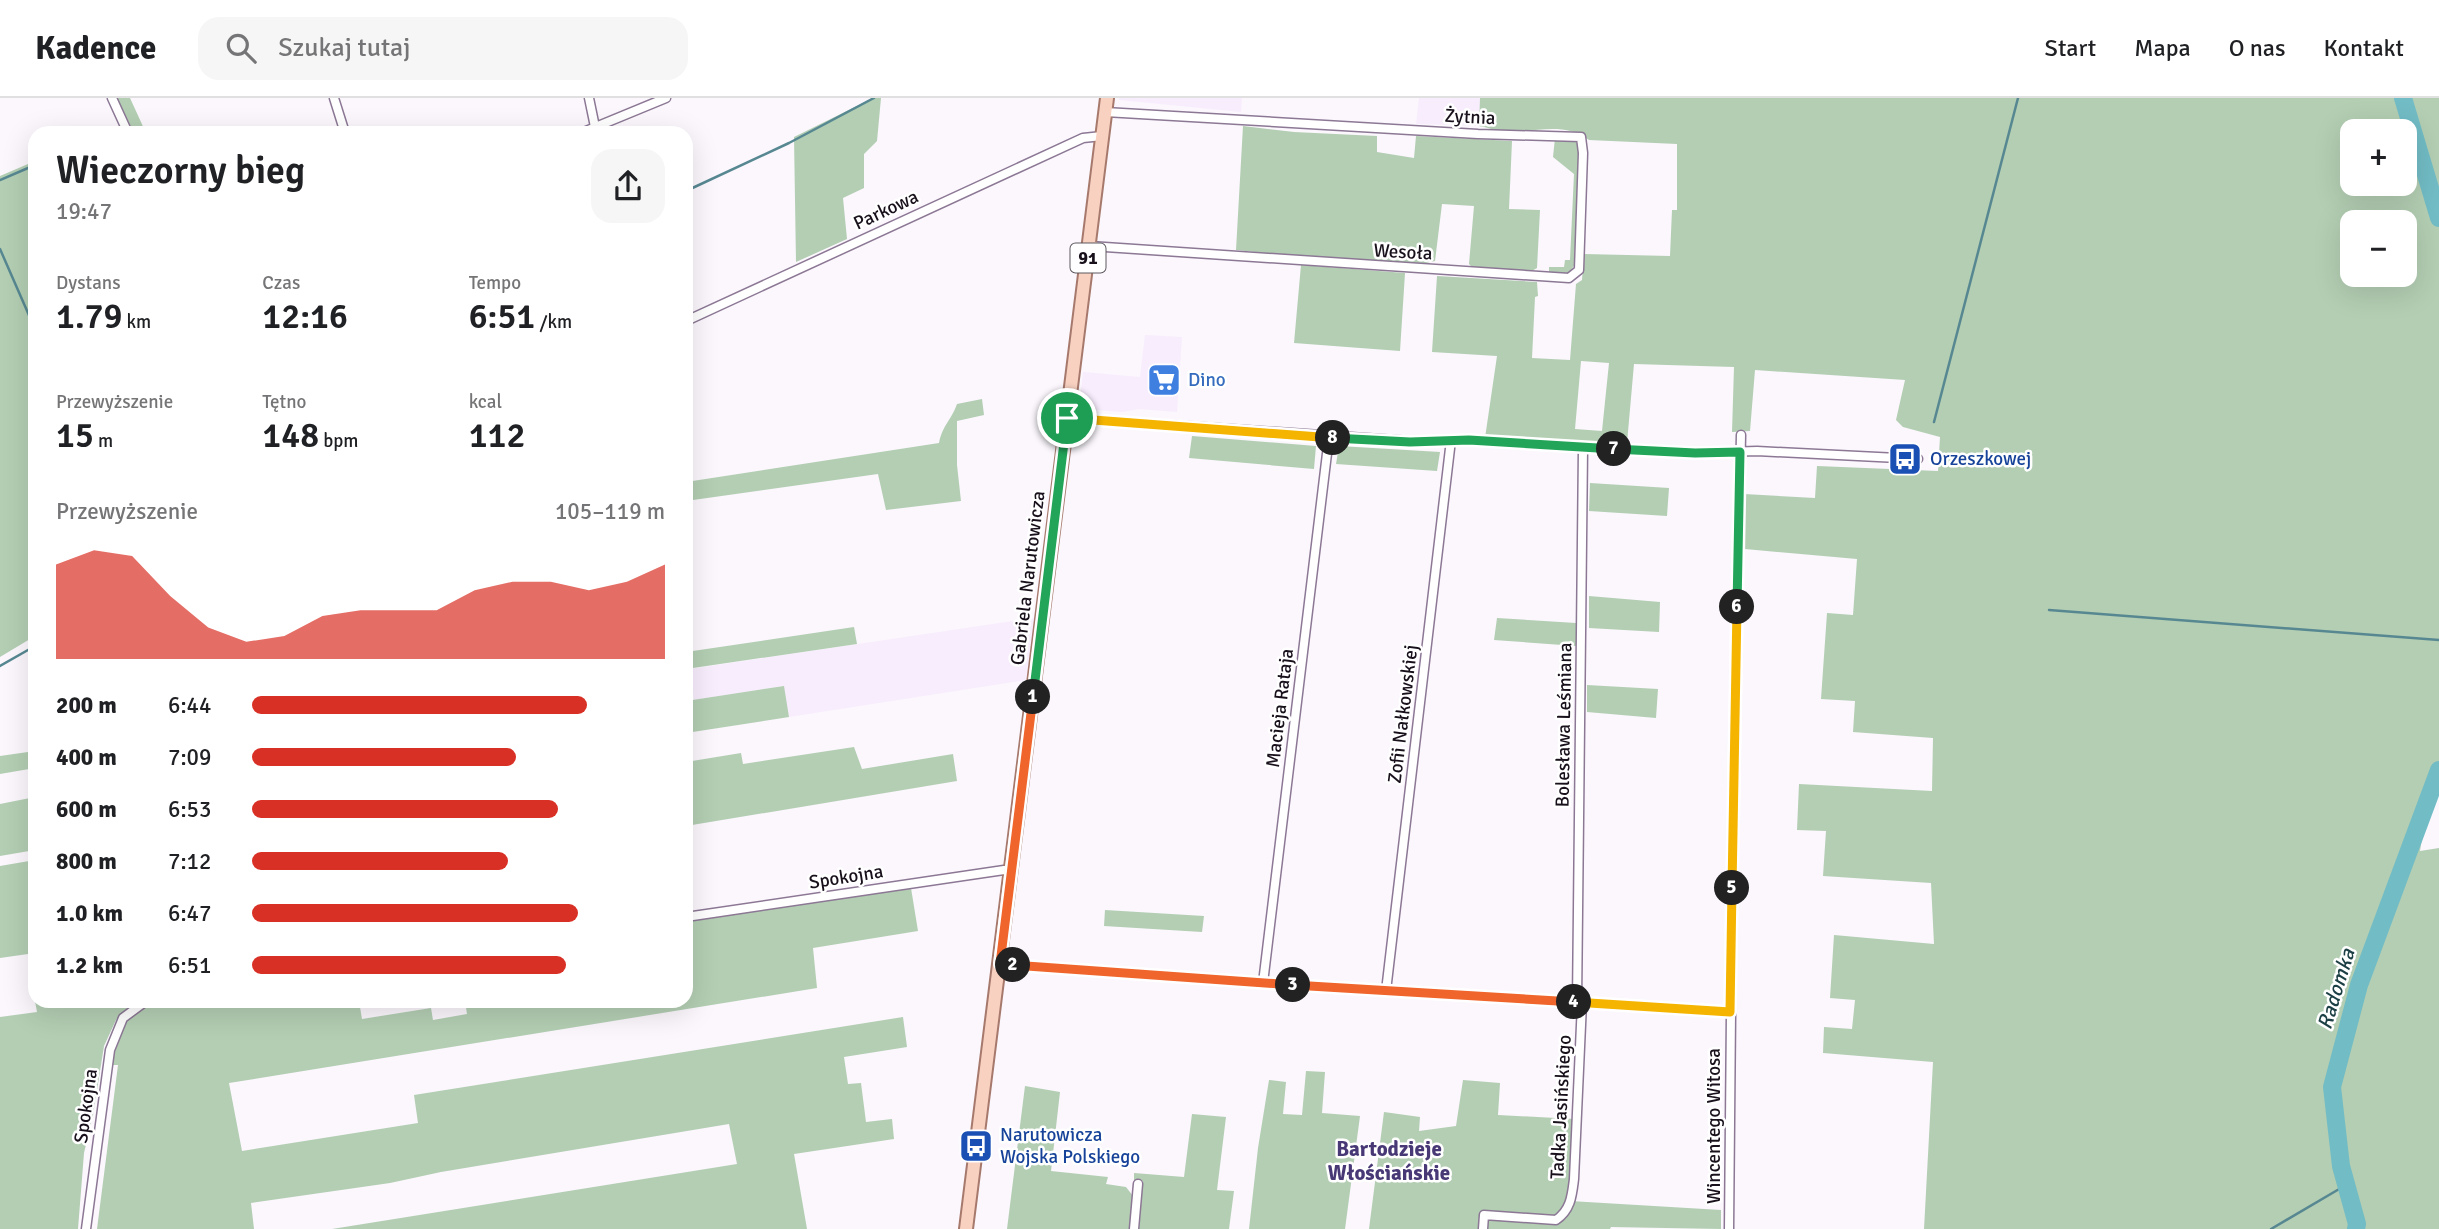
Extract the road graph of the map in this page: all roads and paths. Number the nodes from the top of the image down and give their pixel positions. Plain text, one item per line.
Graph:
1 (112, 98) edge
2 (334, 98) edge
3 (589, 98) edge
4 (666, 98) edge
5 (1107, 98) edge
6 (1105, 112) junction
7 (125, 126) edge
8 (343, 126) edge
9 (595, 126) edge
10 (597, 126) edge
11 (1102, 136) junction
12 (1581, 137) joint
13 (1090, 246) junction
14 (693, 318) edge
15 (1067, 418) junction
16 (1741, 435) dead end
17 (1329, 438) junction
18 (1451, 440) junction
19 (1583, 448) junction
20 (1740, 452) junction
21 (1918, 459) dead end
22 (1011, 871) junction
23 (693, 916) edge
24 (1000, 964) junction
25 (1263, 983) junction
26 (1386, 991) junction
27 (1580, 1003) junction
28 (137, 1008) edge
29 (1730, 1012) junction
30 (1138, 1184) dead end
31 (86, 1229) edge
32 (966, 1229) edge
33 (1134, 1229) edge
34 (1483, 1229) edge
35 (1729, 1229) edge

1 - 7 street
2 - 8 street
3 - 9 street
4 - 10 street
5 - 6 main road, Gabriela Narutowicza / 91
6 - 11 main road, Gabriela Narutowicza / 91
6 - 12 street, Żytnia
11 - 13 main road, Gabriela Narutowicza / 91
11 - 14 street, Parkowa
12 - 13 street, Wesoła
13 - 15 main road, Gabriela Narutowicza / 91
15 - 17 street
15 - 22 main road, Gabriela Narutowicza / 91
16 - 20 street, Wincentego Witosa
17 - 18 street
17 - 25 street, Macieja Rataja
18 - 19 street
18 - 26 street, Zofii Nałkowskiej
19 - 20 street
19 - 27 street, Bolesława Leśmiana
20 - 21 street
20 - 29 street, Wincentego Witosa
22 - 23 street, Spokojna
22 - 24 main road, Gabriela Narutowicza / 91
24 - 25 street
24 - 32 main road, Gabriela Narutowicza / 91
25 - 26 street
26 - 27 street
27 - 29 street
27 - 34 street, Tadka Jasińskiego
28 - 31 street, Spokojna
29 - 35 street, Wincentego Witosa
30 - 33 street

